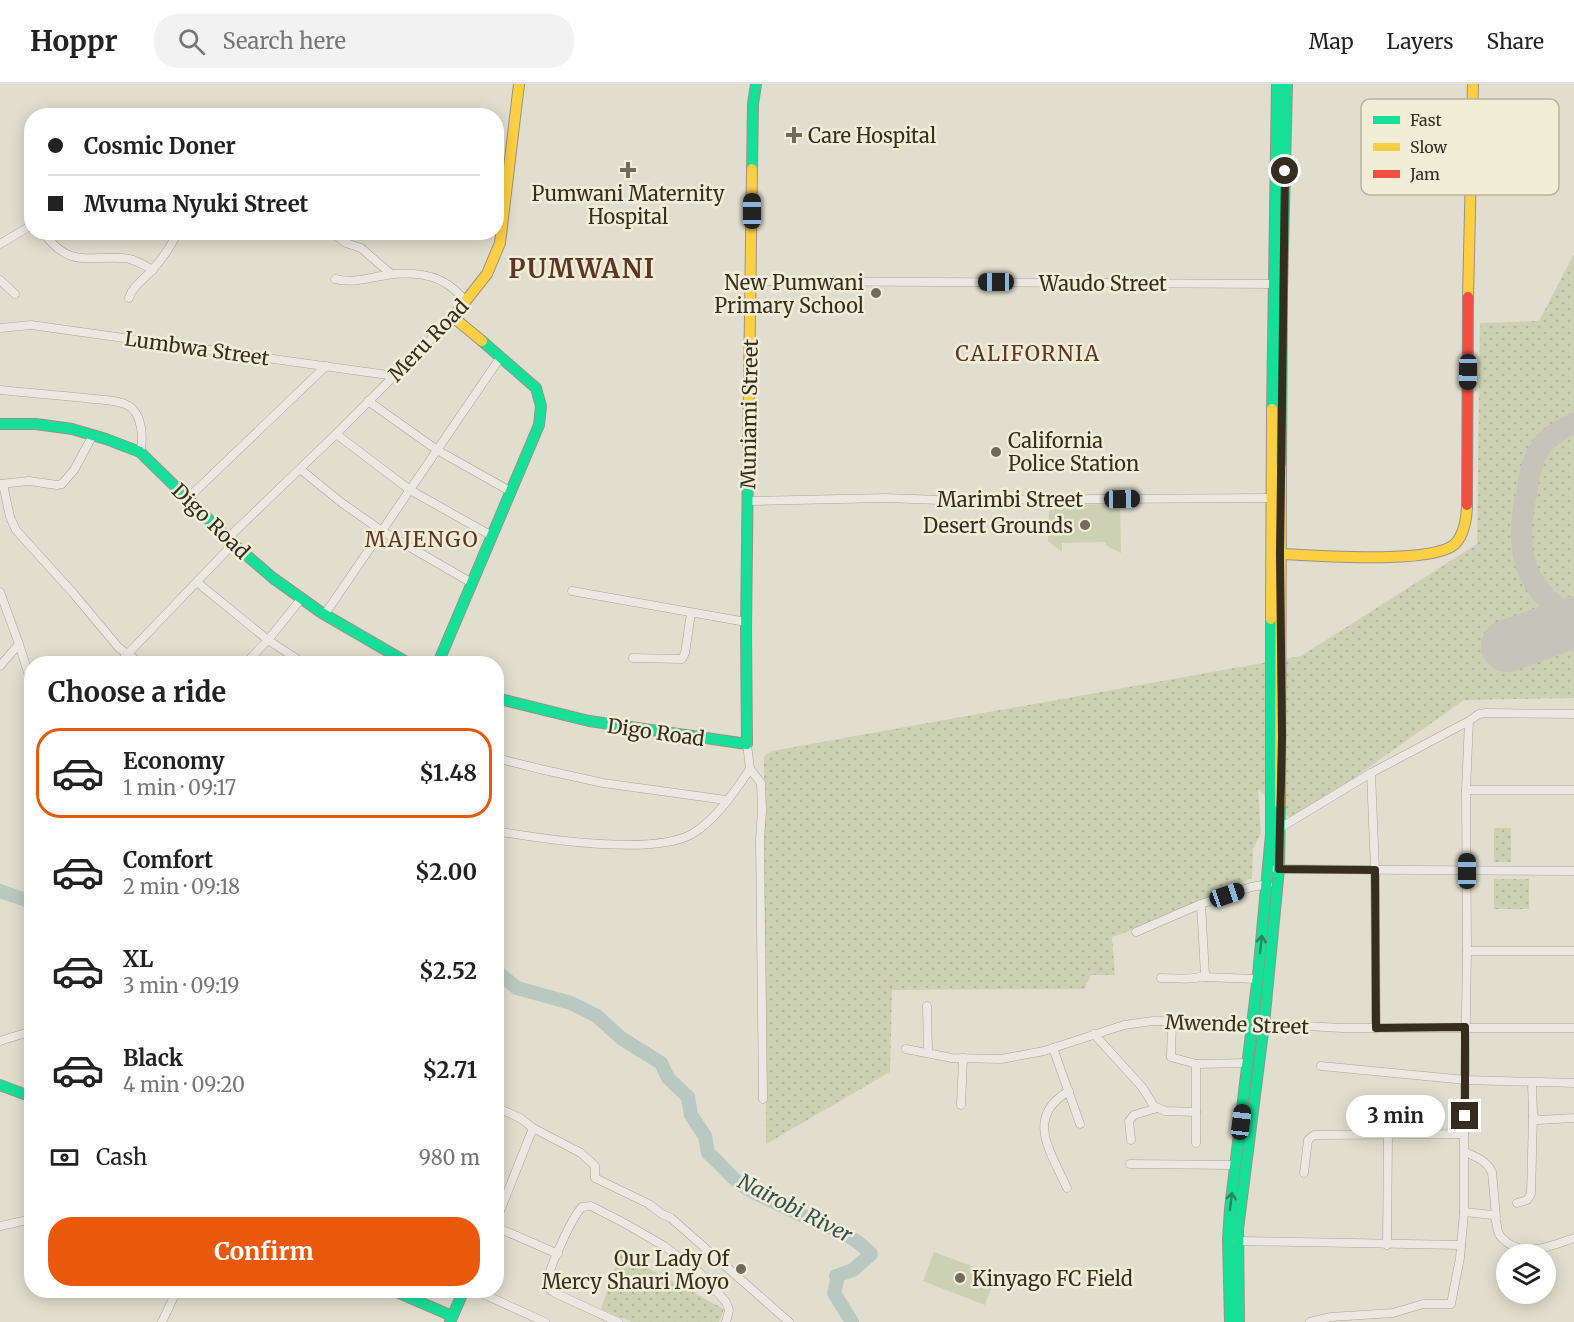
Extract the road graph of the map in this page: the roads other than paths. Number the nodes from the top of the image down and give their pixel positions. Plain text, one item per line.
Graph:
1 (519, 84) edge
2 (756, 84) edge
3 (1277, 84) edge
4 (1287, 84) edge
5 (1472, 84) edge
6 (1472, 99) edge
7 (1470, 195) edge
8 (504, 210) edge
9 (24, 230) edge
10 (50, 240) edge
11 (174, 240) edge
12 (342, 240) edge
13 (500, 240) edge
14 (0, 244) edge
15 (153, 270) junction
16 (391, 274) junction
17 (335, 279) dead end
18 (0, 280) edge
19 (751, 281) junction
20 (1274, 284) junction
21 (15, 294) dead end
22 (129, 298) dead end
23 (466, 301) junction
24 (453, 316) junction
25 (0, 328) edge
26 (500, 358) junction
27 (326, 366) junction
28 (394, 376) junction
29 (0, 390) edge
30 (368, 401) junction
31 (0, 424) edge
32 (336, 434) junction
33 (93, 435) junction
34 (437, 450) junction
35 (140, 452) junction
36 (300, 469) junction
37 (2, 484) edge
38 (410, 490) junction
39 (510, 491) junction
40 (1271, 498) junction
41 (188, 499) junction
42 (749, 501) junction
43 (382, 531) junction
44 (492, 536) junction
45 (231, 541) junction
46 (1280, 554) junction
47 (471, 583) junction
48 (198, 584) junction
49 (572, 591) dead end
50 (0, 592) edge
51 (301, 599) junction
52 (3, 607) edge
53 (691, 613) junction
54 (326, 614) junction
55 (746, 622) junction
56 (268, 640) junction
57 (20, 644) junction
58 (128, 654) junction
59 (131, 656) edge
60 (253, 656) edge
61 (292, 656) edge
62 (396, 656) edge
63 (441, 656) edge
64 (24, 658) edge
65 (633, 658) dead end
66 (0, 666) edge
67 (504, 700) edge
68 (1574, 714) edge
69 (1469, 721) junction
70 (747, 744) junction
71 (504, 760) edge
72 (750, 769) junction
73 (1371, 773) junction
74 (1466, 790) junction
75 (1574, 790) edge
76 (726, 800) junction
77 (1281, 828) junction
78 (504, 832) edge
79 (1274, 868) junction
80 (1375, 870) junction
81 (1467, 871) junction
82 (1574, 871) edge
83 (1268, 884) junction
84 (1201, 904) junction
85 (1136, 932) dead end
86 (1467, 951) junction
87 (1574, 951) edge
88 (1203, 977) junction
89 (1161, 978) dead end
90 (1257, 979) junction
91 (927, 1006) dead end
92 (1172, 1021) junction
93 (1253, 1023) junction
94 (1264, 1024) junction
95 (1465, 1027) junction
96 (1376, 1028) junction
97 (1574, 1028) edge
98 (24, 1034) edge
99 (1094, 1034) junction
100 (0, 1041) edge
101 (1053, 1048) junction
102 (906, 1049) dead end
103 (928, 1052) junction
104 (963, 1058) junction
105 (1248, 1063) junction
106 (1196, 1064) junction
107 (1322, 1066) dead end
108 (1466, 1080) junction
109 (1532, 1082) junction
110 (1574, 1083) edge
111 (0, 1085) edge
112 (1069, 1091) junction
113 (24, 1094) edge
114 (763, 1099) dead end
115 (961, 1105) dead end
116 (1157, 1108) junction
117 (504, 1111) edge
118 (1196, 1112) junction
119 (1533, 1116) junction
120 (1574, 1118) edge
121 (1080, 1124) dead end
122 (533, 1128) junction
123 (1464, 1134) junction
124 (1388, 1135) junction
125 (1131, 1140) dead end
126 (1196, 1143) dead end
127 (1465, 1152) junction
128 (1130, 1164) dead end
129 (1235, 1165) junction
130 (1304, 1173) dead end
131 (1067, 1188) dead end
132 (504, 1201) edge
133 (1517, 1203) dead end
134 (1464, 1212) junction
135 (1496, 1217) junction
136 (24, 1221) edge
137 (0, 1226) edge
138 (504, 1230) edge
139 (1574, 1238) edge
140 (1237, 1241) junction
141 (1388, 1245) junction
142 (1461, 1245) junction
143 (558, 1254) junction
144 (173, 1298) edge
145 (408, 1298) edge
146 (460, 1298) edge
147 (492, 1298) edge
148 (1393, 1318) edge
149 (451, 1319) edge
150 (1332, 1320) edge
151 (162, 1322) edge
152 (545, 1322) edge
153 (618, 1322) edge
154 (726, 1322) edge
155 (789, 1322) edge
156 (1230, 1322) edge
157 (1239, 1322) edge
158 (1310, 1322) edge

1 - 8 main road, Meru Road
2 - 19 main road, Muniami Street
3 - 20 main road
4 - 46 main road
5 - 6 main road
7 - 46 main road
9 - 14 street
10 - 15 street
11 - 15 street
12 - 16 street
13 - 23 main road, Meru Road
15 - 22 street
16 - 17 street
16 - 23 street
18 - 21 street
19 - 20 street, Waudo Street
19 - 42 main road, Muniami Street
20 - 40 main road
23 - 24 main road, Meru Road
24 - 26 main road
24 - 28 street, Meru Road
25 - 27 street, Lumbwa Street
26 - 34 street
26 - 39 main road
27 - 28 street, Lumbwa Street
27 - 41 street
28 - 30 street, Meru Road
29 - 35 street
30 - 32 street, Meru Road
30 - 34 street
31 - 33 main road, Digo Road
32 - 36 street, Meru Road
32 - 38 street
33 - 35 main road, Digo Road
33 - 37 street
34 - 38 street
34 - 39 street
35 - 41 main road, Digo Road
36 - 43 street
36 - 45 street, Meru Road
37 - 58 street
38 - 43 street
38 - 44 street
39 - 44 main road
40 - 42 street, Marimbi Street
40 - 79 main road
41 - 45 main road, Digo Road
42 - 55 main road, Muniami Street
43 - 47 street
43 - 54 street
44 - 47 main road
45 - 48 street, Meru Road
45 - 51 main road, Digo Road
46 - 77 main road
47 - 63 main road
48 - 56 street
48 - 58 street, Meru Road
49 - 53 street
50 - 52 street
51 - 54 main road, Digo Road
51 - 56 street
52 - 57 street
53 - 55 street
53 - 65 street
54 - 62 main road, Digo Road
55 - 70 main road, Muniami Street
56 - 60 street
56 - 61 street
57 - 64 street
57 - 66 street
58 - 59 street
67 - 70 main road, Digo Road
68 - 69 street
69 - 73 street
69 - 74 street
70 - 72 street
71 - 76 street
72 - 76 street
72 - 114 street
73 - 77 street
73 - 80 street
74 - 75 street
74 - 81 street
76 - 78 street
77 - 79 main road
79 - 80 street
79 - 83 main road
79 - 94 main road
80 - 81 street
80 - 96 street
81 - 82 street
81 - 86 street
83 - 84 street
90 -> 83 main road
84 - 85 street
84 - 88 street
86 - 87 street
86 - 95 street
88 - 89 street
88 - 90 street
90 - 93 main road
91 - 103 street
92 - 93 street, Mwende Street
92 - 99 street, Mwende Street
92 - 106 street
93 - 94 street, Mwende Street
93 - 105 main road
94 - 96 street, Mwende Street
94 - 140 main road
95 - 96 street, Mwende Street
95 - 97 street, Mwende Street
95 - 108 street
98 - 100 street
99 - 101 street, Mwende Street
99 - 116 street
101 - 104 street, Mwende Street
101 - 112 street
102 - 103 street, Mwende Street
103 - 104 street, Mwende Street
104 - 115 street
105 - 106 street
105 - 129 main road
106 - 118 street
107 - 108 street
108 - 109 street
108 - 123 street
109 - 110 street
109 - 119 street
111 - 113 main road
112 - 121 street
112 - 131 street
116 - 118 street
116 - 125 street
117 - 122 street
118 - 126 street
119 - 120 street
119 - 133 street
122 - 132 street
122 - 155 street
123 - 124 street
123 - 127 street
124 - 130 street
124 - 141 street
127 - 134 street
127 - 135 street
128 - 129 street
156 -> 129 main road
134 - 135 street
134 - 142 street
135 - 139 street
136 - 137 street
138 - 143 street
140 - 141 street
140 - 157 main road
141 - 142 street
142 - 148 street
143 - 153 street
143 - 154 street
144 - 151 street
145 - 149 main road
146 - 149 main road
147 - 152 street
148 - 150 street
150 - 158 street

